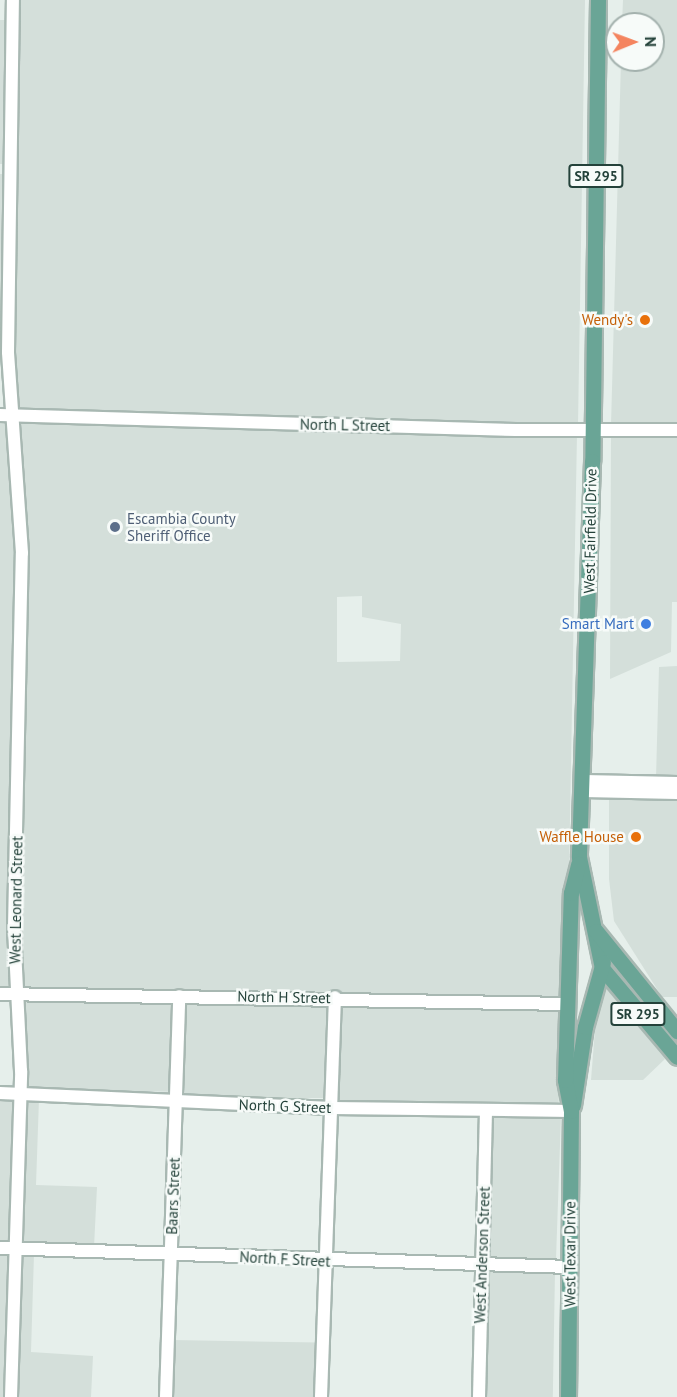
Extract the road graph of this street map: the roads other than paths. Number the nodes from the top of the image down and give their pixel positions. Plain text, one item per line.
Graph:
1 (13, 0) edge
2 (598, 0) edge
3 (6, 15) edge
4 (6, 169) edge
5 (4, 323) edge
6 (0, 414) edge
7 (13, 416) junction
8 (592, 430) junction
9 (677, 430) edge
10 (677, 783) edge
11 (584, 786) junction
12 (677, 794) edge
13 (579, 857) junction
14 (591, 924) junction
15 (606, 946) junction
16 (602, 968) junction
17 (16, 993) junction
18 (0, 994) edge
19 (179, 996) junction
20 (335, 998) junction
21 (568, 1004) junction
22 (677, 1031) edge
23 (677, 1057) edge
24 (0, 1093) edge
25 (21, 1094) junction
26 (177, 1102) junction
27 (332, 1108) junction
28 (571, 1111) junction
29 (486, 1113) junction
30 (0, 1248) edge
31 (16, 1249) junction
32 (171, 1254) junction
33 (327, 1261) junction
34 (481, 1266) junction
35 (570, 1268) junction
36 (11, 1397) edge
37 (166, 1397) edge
38 (321, 1397) edge
39 (478, 1397) edge
40 (568, 1397) edge

1 - 3 street, West Leonard Street
2 - 8 main road, West Fairfield Drive / SR 295
3 - 4 street, West Leonard Street
4 - 5 street, West Leonard Street
5 - 7 street, West Leonard Street
6 - 7 street
7 - 8 street, North L Street
7 - 17 street, West Leonard Street
8 - 9 street, North L Street
8 - 11 main road, West Fairfield Drive / SR 295
10 - 11 street
11 - 12 street
11 - 13 main road, West Fairfield Drive / SR 295
13 - 14 main road, West Fairfield Drive / SR 295
13 - 21 main road, West Texar Drive
14 - 15 main road, West Fairfield Drive / SR 295
14 - 16 main road, SR 295
15 - 16 main road, West Texar Drive
15 - 22 main road, West Fairfield Drive / SR 295
16 - 23 main road, SR 295
16 - 28 main road, West Texar Drive
17 - 18 street, North H Street
17 - 19 street, North H Street
17 - 25 street, West Leonard Street
19 - 20 street, North H Street
19 - 26 street, Baars Street
20 - 21 street, North H Street
20 - 27 street
21 - 28 main road, West Texar Drive
24 - 25 street, North G Street
25 - 26 street, North G Street
25 - 31 street, West Leonard Street
26 - 27 street, North G Street
26 - 32 street, Baars Street
27 - 29 street, North G Street
27 - 33 street
28 - 29 street, North G Street
28 - 35 main road, West Texar Drive
29 - 34 street, West Anderson Street
30 - 31 street, North F Street
31 - 32 street, North F Street
31 - 36 street, West Leonard Street
32 - 33 street, North F Street
32 - 37 street, Baars Street
33 - 34 street, North F Street
33 - 38 street
34 - 35 street, North F Street
34 - 39 street, West Anderson Street
35 - 40 main road, West Texar Drive

